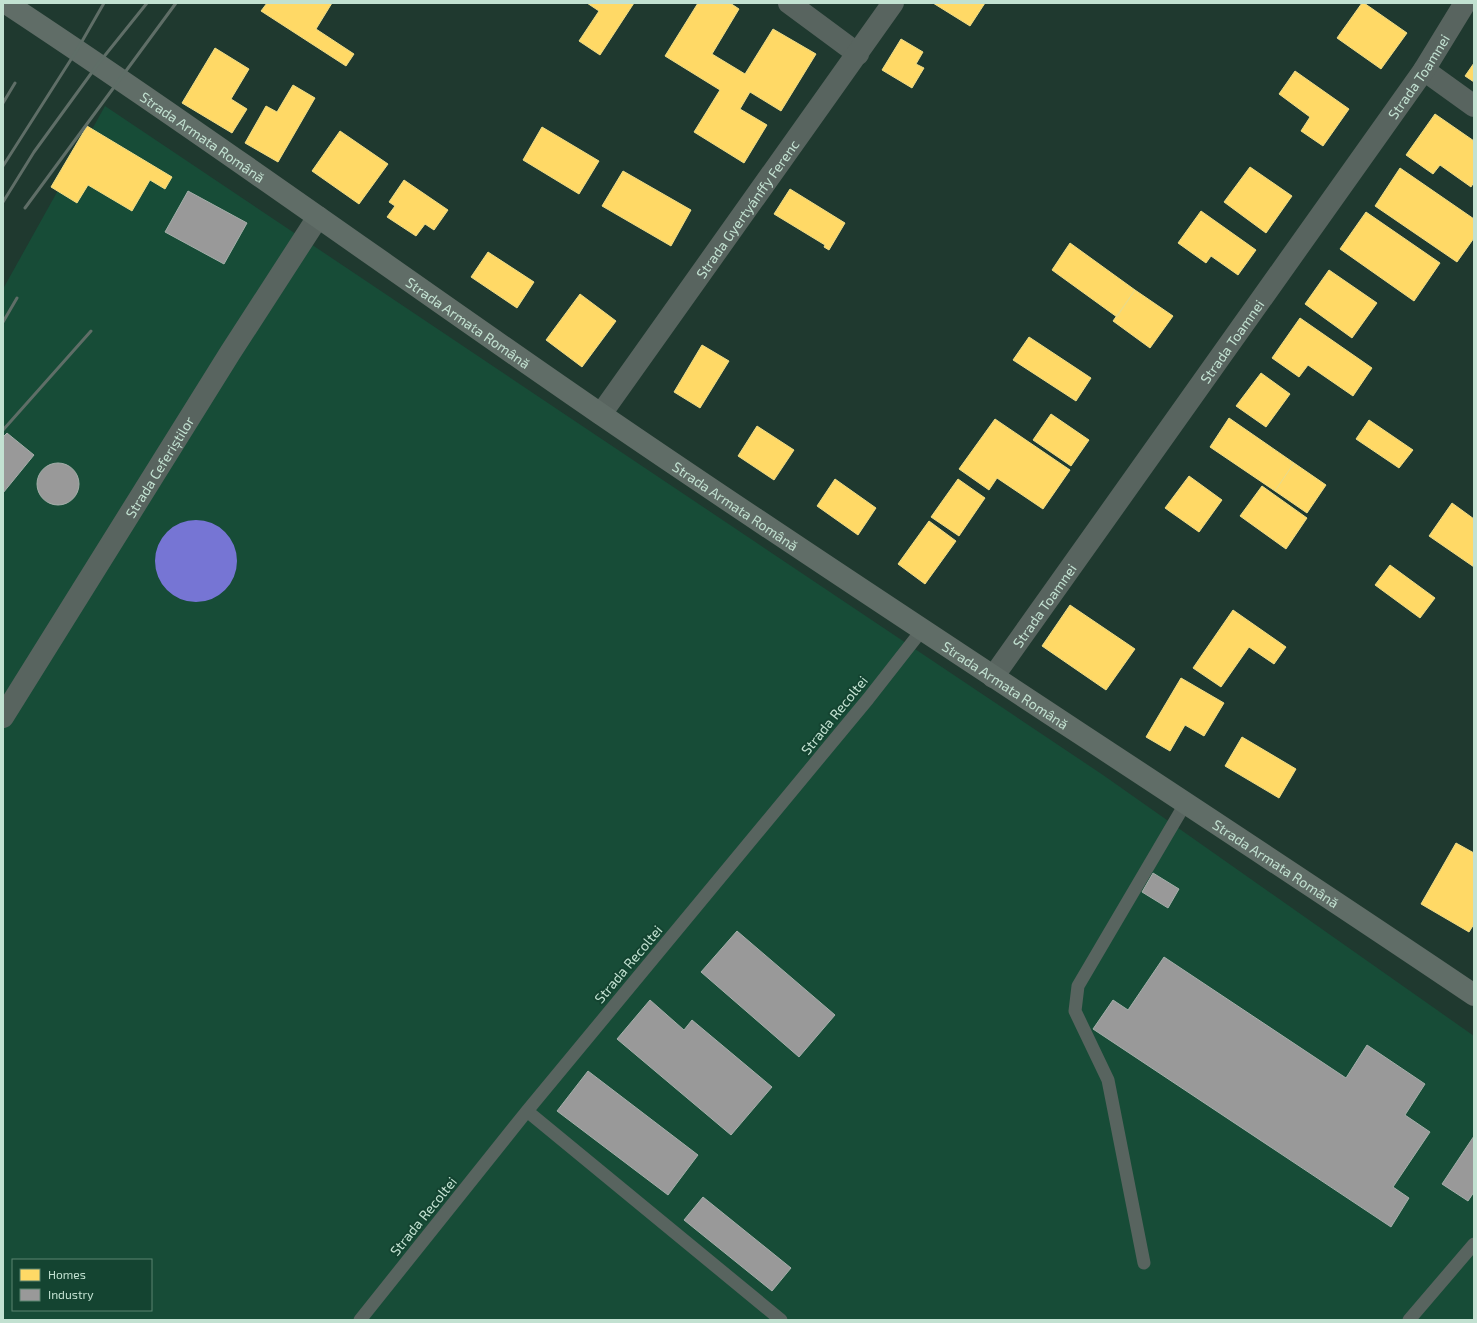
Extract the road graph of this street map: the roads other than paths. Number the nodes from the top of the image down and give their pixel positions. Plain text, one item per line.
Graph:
1 (6, 3) edge
2 (789, 3) edge
3 (893, 3) edge
4 (1465, 3) edge
5 (858, 54) junction
6 (1424, 70) junction
7 (1474, 106) edge
8 (318, 217) junction
9 (601, 414) junction
10 (922, 630) junction
11 (994, 677) junction
12 (3, 717) edge
13 (1185, 804) junction
14 (1474, 996) edge
15 (527, 1111) junction
16 (1474, 1244) edge
17 (1144, 1263) dead end
18 (366, 1318) edge
19 (781, 1320) edge
20 (1410, 1320) edge

1 - 8 main road, Strada Armata Română
2 - 5 street
3 - 5 street, Strada Gyertyánffy Ferenc
4 - 6 street, Strada Toamnei
5 - 9 street, Strada Gyertyánffy Ferenc
6 - 7 street
6 - 11 street, Strada Toamnei
8 - 9 main road, Strada Armata Română
8 - 12 street, Strada Ceferiștilor
9 - 10 main road, Strada Armata Română
10 - 11 main road, Strada Armata Română
10 - 15 lane, Strada Recoltei
11 - 13 main road, Strada Armata Română
13 - 14 main road, Strada Armata Română
13 - 17 lane
15 - 18 lane, Strada Recoltei
15 - 19 lane
16 - 20 lane

